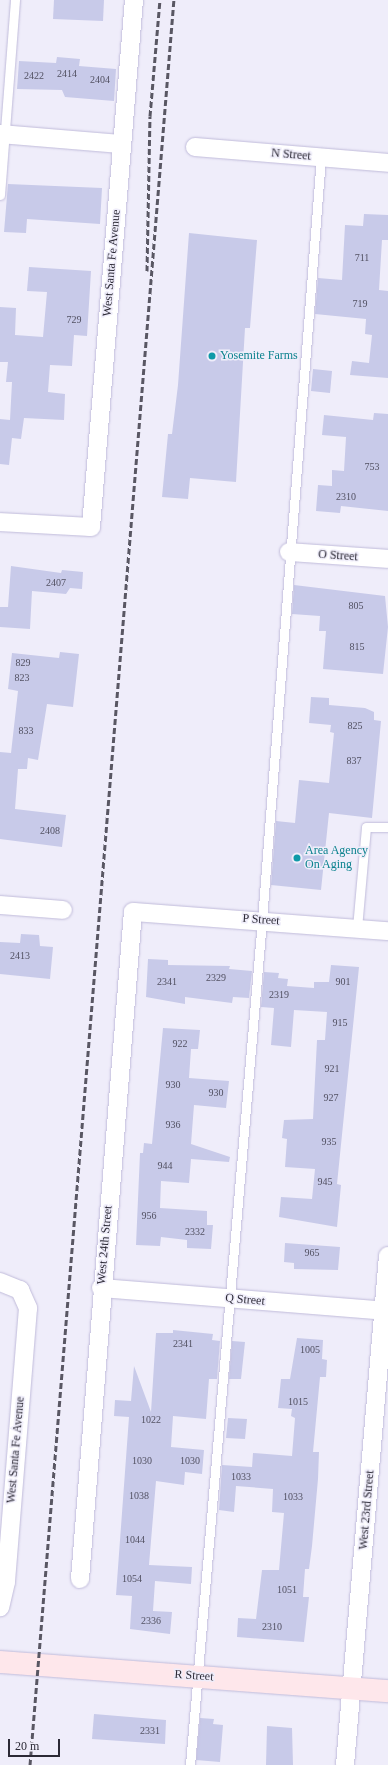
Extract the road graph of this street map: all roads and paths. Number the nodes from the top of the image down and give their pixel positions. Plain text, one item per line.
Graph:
1 (15, 0) edge
2 (134, 0) edge
3 (3, 134) edge
4 (122, 144) junction
5 (195, 147) dead end
6 (321, 157) junction
7 (388, 163) edge
8 (0, 195) edge
9 (0, 522) edge
10 (289, 552) junction
11 (388, 560) edge
12 (388, 827) edge
13 (0, 905) edge
14 (63, 910) dead end
15 (133, 912) joint
16 (262, 920) junction
17 (357, 928) junction
18 (388, 931) edge
19 (388, 1256) edge
20 (0, 1282) edge
21 (101, 1288) junction
22 (229, 1298) junction
23 (386, 1311) edge
24 (80, 1579) dead end
25 (0, 1607) edge
26 (0, 1662) edge
27 (197, 1676) junction
28 (352, 1688) junction
29 (388, 1691) edge
30 (190, 1765) edge
31 (345, 1765) edge

1 - 3 lane
2 - 4 street, West Santa Fe Avenue
3 - 4 street
3 - 8 lane
4 - 9 street, West Santa Fe Avenue
5 - 6 street, N Street
6 - 7 street, N Street
6 - 10 lane
10 - 11 street, O Street
10 - 16 lane
12 - 17 lane
13 - 14 street
15 - 16 street, P Street
15 - 21 street, West 24th Street
16 - 17 street, P Street
16 - 22 lane
17 - 18 street, P Street
19 - 23 street, West 23rd Street
20 - 25 street, West Santa Fe Avenue
21 - 22 street, Q Street
21 - 24 street, West 24th Street
22 - 23 street, Q Street
22 - 27 lane
23 - 28 street, West 23rd Street
26 - 27 street, R Street
27 - 28 street, R Street
27 - 30 lane
28 - 29 street, R Street
28 - 31 street, West 23rd Street

